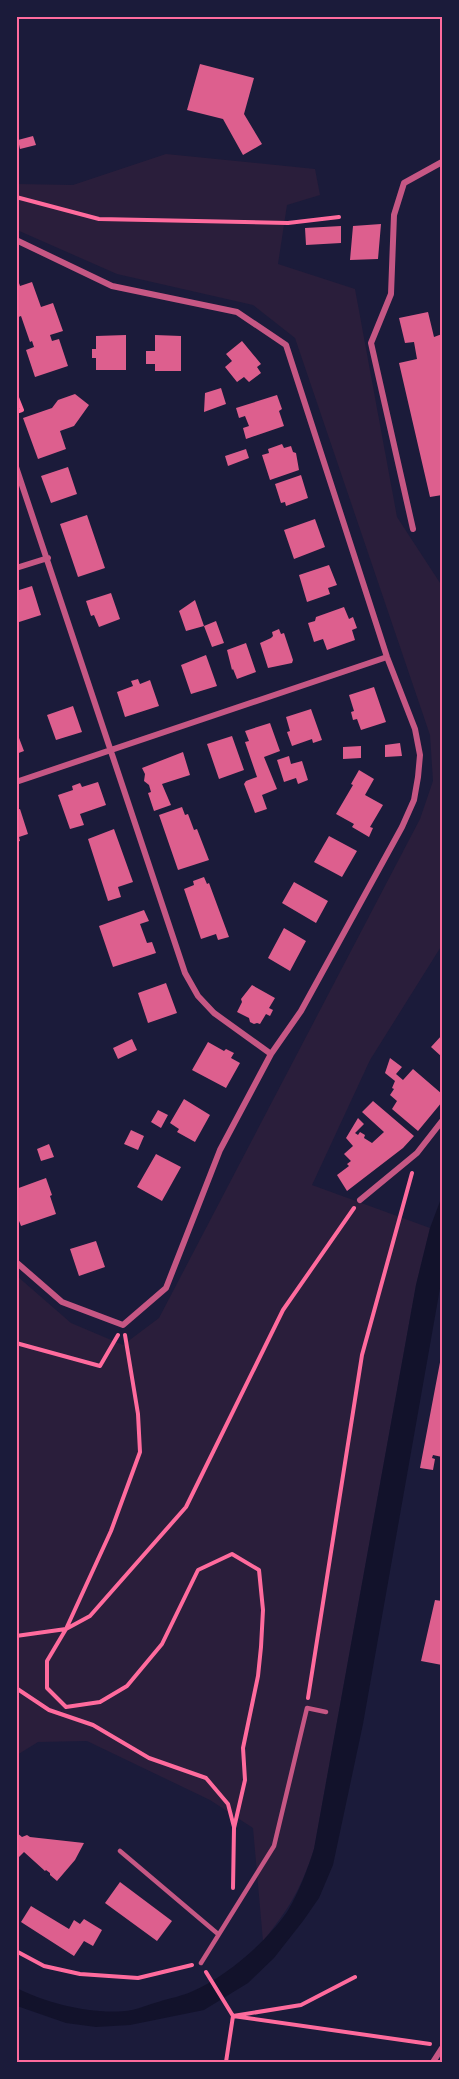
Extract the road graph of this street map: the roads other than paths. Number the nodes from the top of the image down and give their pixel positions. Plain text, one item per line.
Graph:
1 (442, 162) edge
2 (16, 240) edge
3 (16, 467) edge
4 (413, 529) dead end
5 (48, 558) junction
6 (16, 568) edge
7 (387, 657) junction
8 (111, 749) junction
9 (16, 783) edge
10 (271, 1054) junction
11 (442, 1121) edge
12 (360, 1200) road end
13 (16, 1263) edge
14 (326, 1712) dead end
15 (120, 1851) dead end
16 (218, 1934) junction
17 (201, 1963) road end
18 (442, 2048) edge
19 (433, 2062) edge

1 - 4 street
2 - 7 street
3 - 5 street
5 - 6 street
5 - 8 street
7 - 8 street
7 - 10 street
8 - 9 street
8 - 10 street
10 - 13 street
11 - 12 street
14 - 16 lane
15 - 16 lane
16 - 17 lane
18 - 19 street

